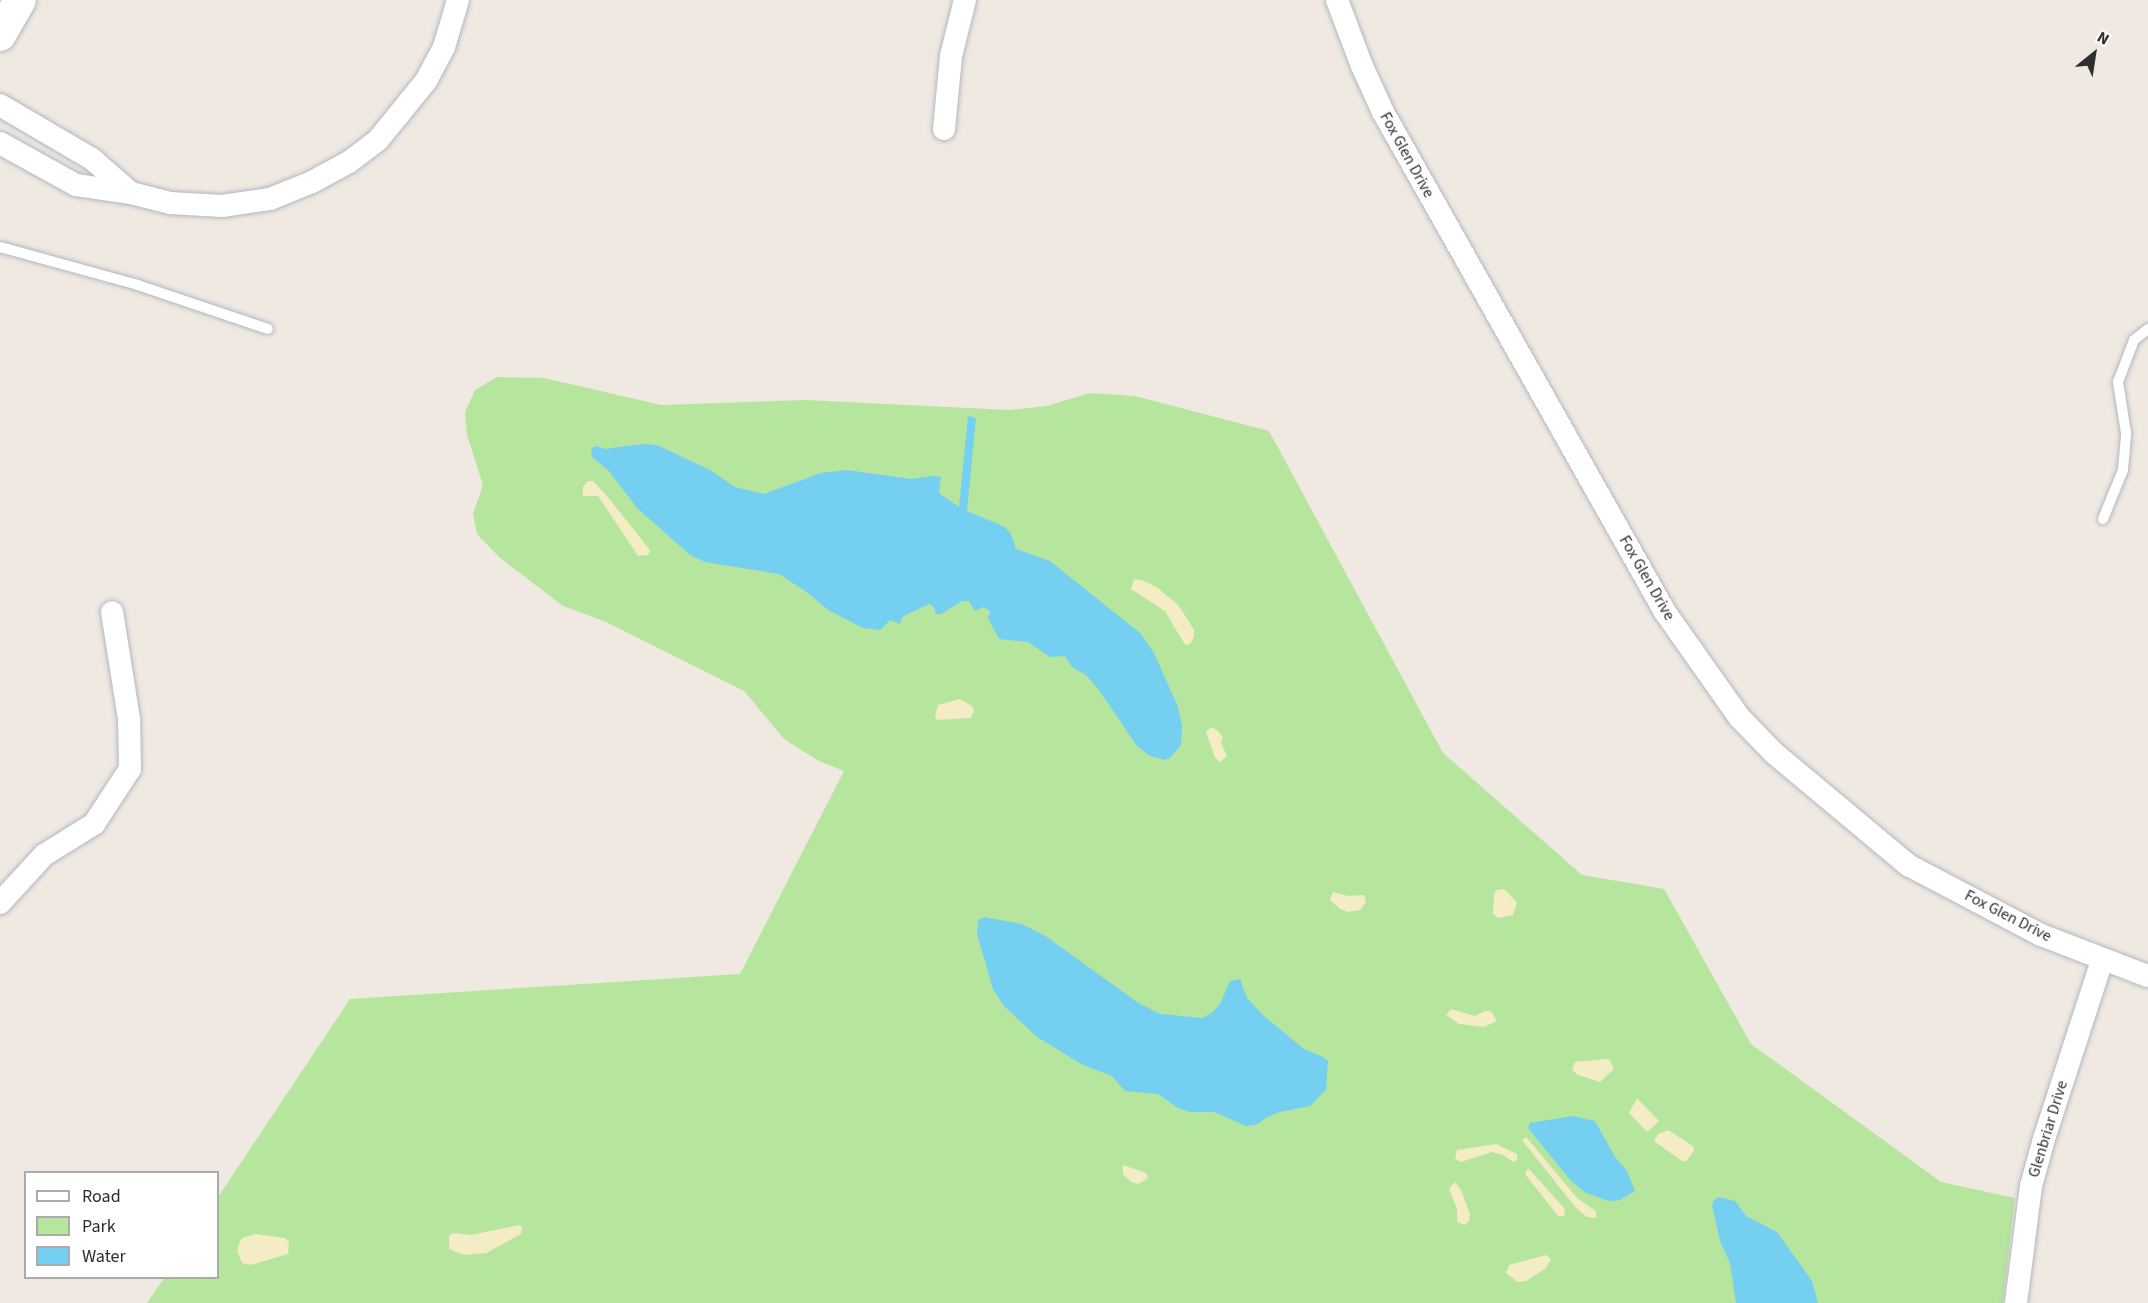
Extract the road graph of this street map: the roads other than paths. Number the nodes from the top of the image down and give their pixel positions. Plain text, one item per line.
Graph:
1 (20, 0) edge
2 (458, 0) edge
3 (965, 0) edge
4 (1337, 0) edge
5 (0, 34) edge
6 (0, 105) edge
7 (944, 129) dead end
8 (0, 142) edge
9 (131, 193) junction
10 (0, 248) edge
11 (268, 329) dead end
12 (2148, 329) edge
13 (2103, 519) dead end
14 (112, 612) dead end
15 (0, 903) edge
16 (2102, 960) junction
17 (2148, 976) edge
18 (2016, 1303) edge

1 - 5 main road
2 - 9 street
3 - 7 street
4 - 16 street, Fox Glen Drive
6 - 9 street
8 - 9 street
10 - 11 lane
12 - 13 lane
14 - 15 street
16 - 17 street, Fox Glen Drive
16 - 18 street, Glenbriar Drive

